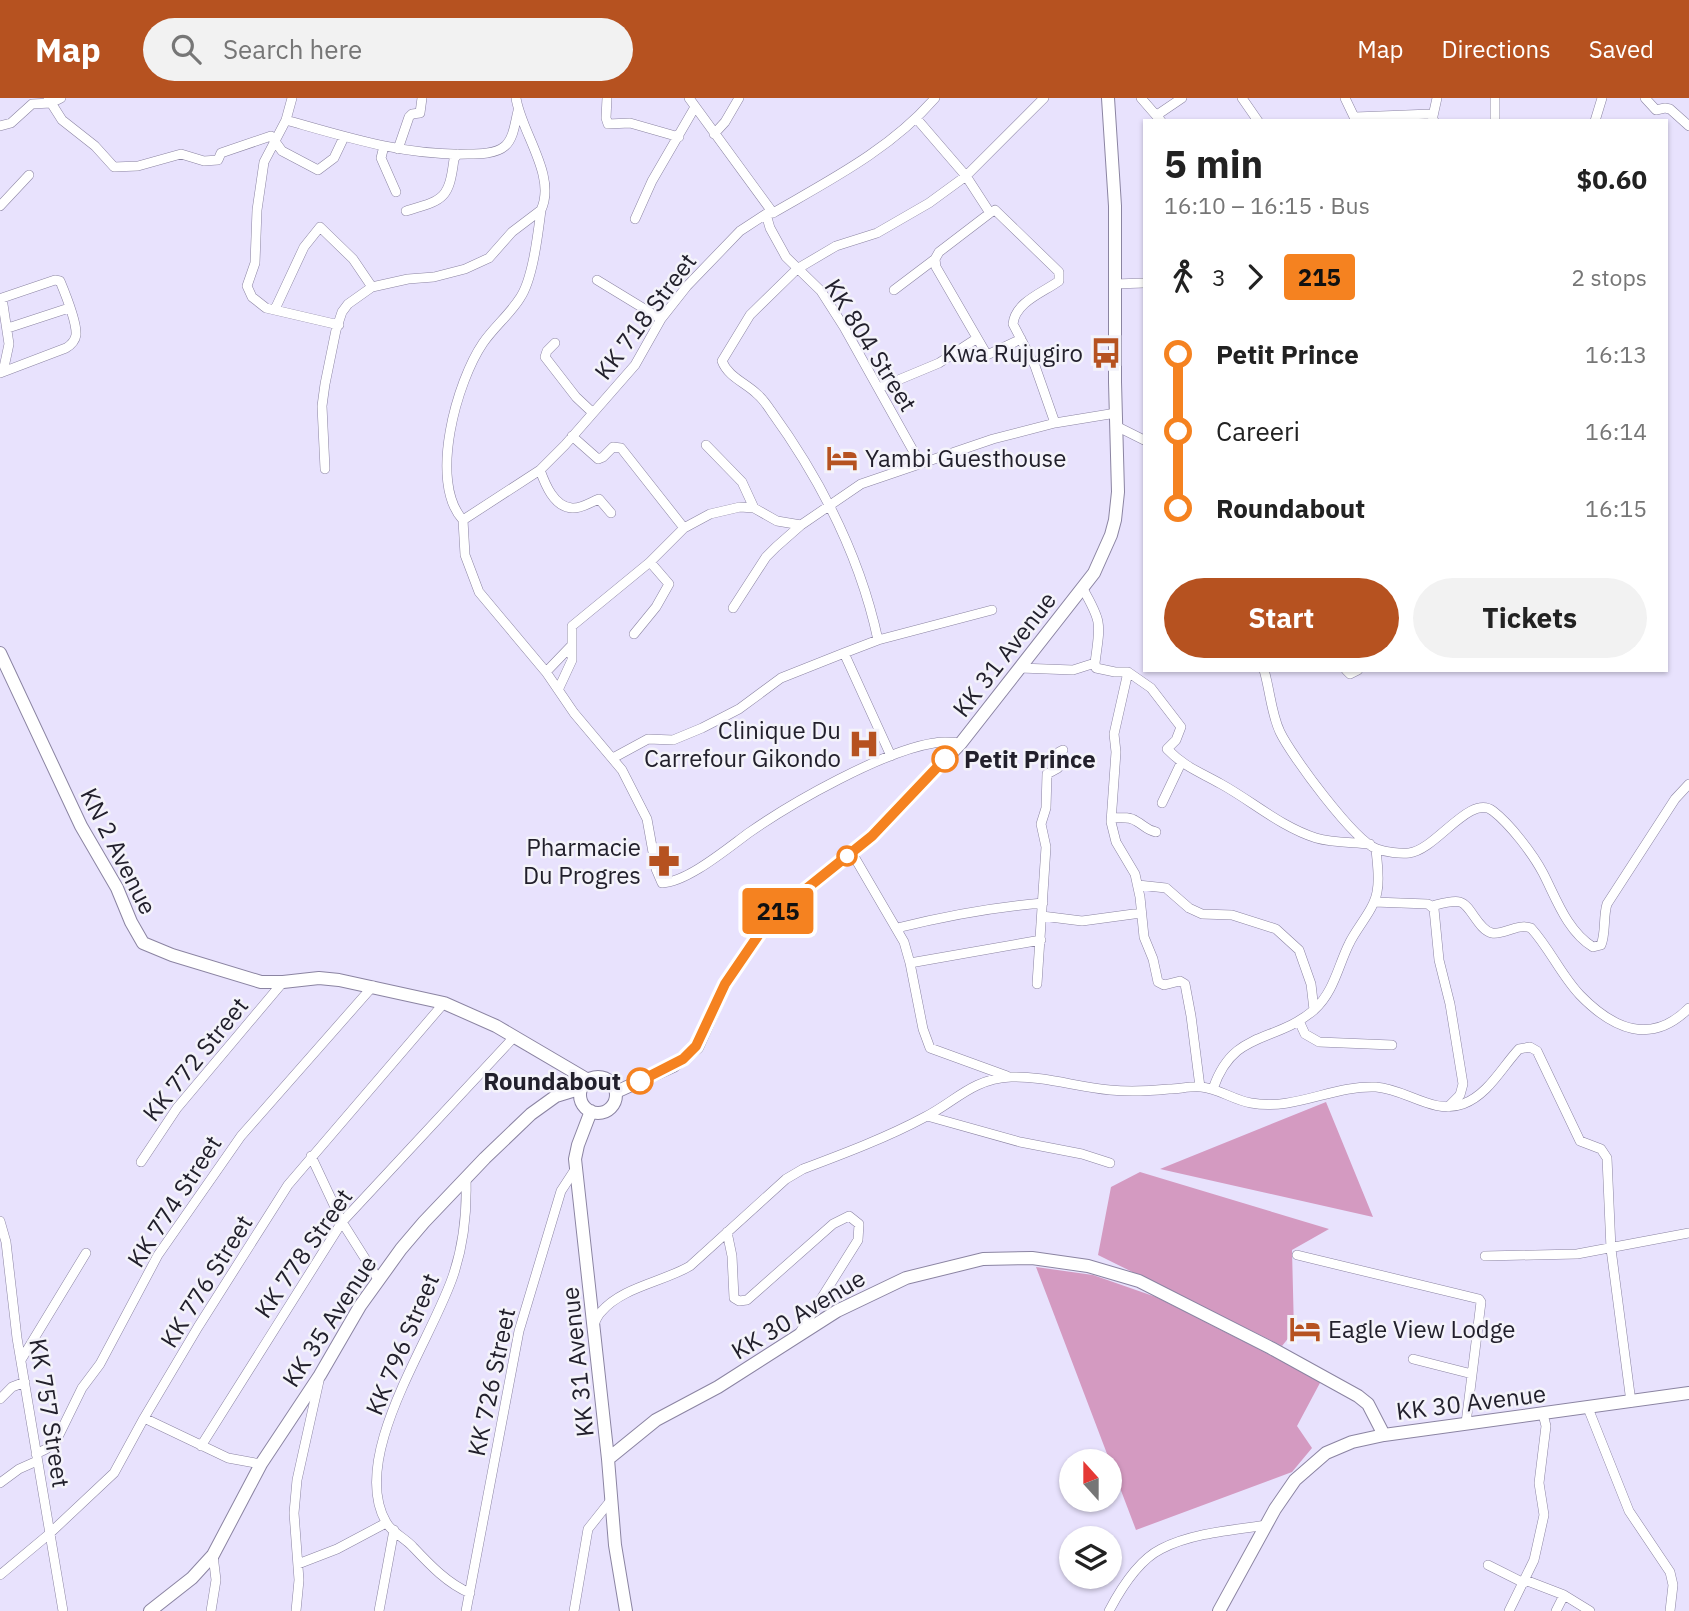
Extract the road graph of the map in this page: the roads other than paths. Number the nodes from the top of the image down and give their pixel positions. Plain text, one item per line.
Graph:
1 (61, 98) edge
2 (292, 98) edge
3 (422, 98) edge
4 (516, 98) edge
5 (607, 98) edge
6 (739, 98) edge
7 (934, 98) edge
8 (1044, 98) edge
9 (1108, 98) edge
10 (1141, 98) edge
11 (1182, 98) edge
12 (1242, 98) edge
13 (1345, 98) edge
14 (1437, 98) edge
15 (1496, 98) edge
16 (1602, 98) edge
17 (1645, 98) edge
18 (49, 101) edge
19 (692, 102) edge
20 (518, 111) junction
21 (916, 118) junction
22 (1159, 118) edge
23 (1257, 119) edge
24 (1355, 119) edge
25 (1433, 119) edge
26 (1495, 119) edge
27 (1596, 119) edge
28 (286, 120) junction
29 (0, 126) edge
30 (1689, 126) edge
31 (714, 134) junction
32 (344, 137) junction
33 (679, 137) junction
34 (275, 139) junction
35 (384, 146) junction
36 (398, 149) junction
37 (458, 154) junction
38 (29, 174) dead end
39 (966, 176) junction
40 (396, 192) dead end
41 (0, 206) edge
42 (541, 210) junction
43 (406, 211) dead end
44 (769, 213) junction
45 (990, 213) junction
46 (635, 219) dead end
47 (935, 259) junction
48 (797, 269) junction
49 (597, 280) dead end
50 (1143, 283) edge
51 (1115, 284) junction
52 (372, 287) junction
53 (894, 290) dead end
54 (276, 307) dead end
55 (69, 308) junction
56 (661, 318) junction
57 (339, 325) junction
58 (8, 328) junction
59 (976, 339) junction
60 (1021, 340) junction
61 (555, 343) dead end
62 (2, 373) edge
63 (879, 387) junction
64 (593, 413) junction
65 (1116, 420) junction
66 (1055, 423) junction
67 (572, 436) junction
68 (1143, 439) edge
69 (706, 445) dead end
70 (920, 463) junction
71 (325, 469) dead end
72 (540, 470) junction
73 (830, 506) junction
74 (754, 508) junction
75 (611, 513) dead end
76 (463, 520) junction
77 (801, 525) junction
78 (684, 528) junction
79 (650, 562) junction
80 (1083, 589) junction
81 (733, 608) dead end
82 (992, 610) dead end
83 (634, 634) dead end
84 (878, 640) junction
85 (572, 645) junction
86 (0, 653) edge
87 (844, 653) junction
88 (1095, 663) junction
89 (1020, 668) junction
90 (546, 672) junction
91 (1128, 672) junction
92 (1264, 672) edge
93 (559, 688) junction
94 (961, 743) junction
95 (1063, 750) dead end
96 (891, 756) junction
97 (613, 758) junction
98 (1181, 763) junction
99 (1689, 784) edge
100 (1162, 803) dead end
101 (1112, 818) junction
102 (1156, 832) dead end
103 (1373, 846) junction
104 (852, 853) junction
105 (1138, 885) junction
106 (1374, 902) junction
107 (1043, 903) junction
108 (1432, 906) junction
109 (1141, 913) junction
110 (1042, 916) junction
111 (897, 928) junction
112 (1041, 940) junction
113 (909, 963) junction
114 (283, 982) junction
115 (1037, 984) dead end
116 (373, 986) junction
117 (444, 1003) junction
118 (1689, 1008) edge
119 (1314, 1010) junction
120 (1299, 1021) junction
121 (515, 1037) junction
122 (1392, 1045) dead end
123 (1010, 1077) junction
124 (585, 1084) junction
125 (1200, 1087) junction
126 (1213, 1089) junction
127 (616, 1092) junction
128 (1447, 1108) junction
129 (591, 1111) junction
130 (927, 1116) junction
131 (311, 1157) junction
132 (141, 1162) dead end
133 (1110, 1163) dead end
134 (576, 1168) junction
135 (466, 1179) junction
136 (0, 1221) edge
137 (341, 1222) junction
138 (727, 1232) junction
139 (1689, 1233) edge
140 (1611, 1249) junction
141 (86, 1253) dead end
142 (1297, 1255) dead end
143 (1485, 1256) dead end
144 (378, 1279) junction
145 (593, 1328) junction
146 (796, 1339) junction
147 (1413, 1359) dead end
148 (21, 1360) junction
149 (1472, 1374) junction
150 (320, 1375) junction
151 (25, 1382) junction
152 (1689, 1393) edge
153 (0, 1399) edge
154 (1631, 1402) junction
155 (1588, 1408) junction
156 (1543, 1415) junction
157 (144, 1418) junction
158 (1466, 1423) junction
159 (1384, 1435) junction
160 (201, 1446) junction
161 (36, 1457) junction
162 (608, 1459) junction
163 (261, 1464) junction
164 (0, 1483) edge
165 (611, 1499) junction
166 (1267, 1525) junction
167 (390, 1527) junction
168 (48, 1535) junction
169 (213, 1555) junction
170 (298, 1564) junction
171 (1488, 1565) dead end
172 (0, 1575) edge
173 (1525, 1581) junction
174 (470, 1593) junction
175 (1564, 1595) junction
176 (60, 1610) edge
177 (150, 1611) edge
178 (211, 1611) edge
179 (296, 1611) edge
180 (379, 1611) edge
181 (466, 1611) edge
182 (574, 1611) edge
183 (625, 1611) edge
184 (1109, 1611) edge
185 (1219, 1611) edge
186 (1509, 1611) edge
187 (1556, 1611) edge
188 (1590, 1611) edge
189 (1670, 1611) edge

1 - 18 street
2 - 28 street
3 - 36 street
4 - 20 street
5 - 33 street
6 - 31 street
7 - 21 street, KK 718 Street
8 - 39 street
9 - 51 main road, KK 31 Avenue
10 - 22 street
11 - 22 street
12 - 23 street
13 - 24 street
14 - 25 street
15 - 26 street
16 - 27 street
17 - 30 street
18 - 29 street
18 - 34 street
19 - 31 street, KK 804 Street
19 - 33 street
20 - 37 street
20 - 42 street
21 - 39 street
21 - 44 street, KK 718 Street
24 - 25 street
28 - 32 street
28 - 34 street
31 - 44 street, KK 804 Street
32 - 34 street
32 - 35 street
33 - 46 street
34 - 57 street
35 - 36 street
35 - 40 street
36 - 37 street
37 - 43 street
38 - 41 street
39 - 45 street
39 - 48 street
42 - 52 street
42 - 76 street
44 - 48 street, KK 804 Street
44 - 56 street, KK 718 Street
45 - 47 street
45 - 60 street
47 - 53 street
47 - 59 street
48 - 63 street, KK 804 Street
48 - 73 street
49 - 56 street
50 - 51 street
51 - 65 main road, KK 31 Avenue
52 - 54 street
52 - 57 street
55 - 58 street
55 - 58 street
55 - 62 street
56 - 64 street, KK 718 Street
57 - 71 street
58 - 62 street
59 - 60 street
59 - 63 street
60 - 66 street
61 - 64 street
63 - 70 street, KK 804 Street
64 - 67 street, KK 718 Street
65 - 66 street
65 - 68 street
65 - 80 main road, KK 31 Avenue
66 - 70 street
67 - 72 street, KK 718 Street
67 - 78 street
69 - 74 street
70 - 73 street
72 - 75 street
72 - 76 street, KK 718 Street
73 - 77 street
73 - 84 street
74 - 77 street
74 - 78 street
76 - 90 street
77 - 81 street
78 - 79 street
79 - 83 street
79 - 85 street
80 - 88 street
80 - 89 main road, KK 31 Avenue
82 - 84 street
84 - 87 street
85 - 90 street
85 - 93 street
86 - 114 main road, KN 2 Avenue
87 - 96 street
87 - 97 street
88 - 89 street
88 - 91 street
89 - 94 main road, KK 31 Avenue
90 - 93 street
91 - 98 street
91 - 101 street
92 - 103 street
93 - 97 street
94 - 96 street
94 - 104 main road, KK 31 Avenue
95 - 107 street
96 - 97 street
98 - 100 street
98 - 103 street
99 - 103 street
101 - 102 street
101 - 105 street
103 - 106 street
104 - 111 street
104 - 127 main road, KK 31 Avenue
105 - 109 street
105 - 119 street
106 - 108 street
106 - 119 street
107 - 110 street
107 - 111 street
108 - 118 street
108 - 128 street
109 - 110 street
109 - 125 street
110 - 112 street
111 - 113 street
112 - 113 street
112 - 115 street
113 - 123 street
114 - 116 main road, KN 2 Avenue
114 - 132 street, KK 772 Street
116 - 117 main road, KN 2 Avenue
116 - 161 street, KK 774 Street
117 - 121 main road, KN 2 Avenue
117 - 131 street, KK 776 Street
119 - 120 street
120 - 122 street
120 - 126 street
121 - 124 main road, KN 2 Avenue
121 - 137 street, KK 778 Street
123 - 125 street
123 - 130 street
124 - 127 main road
124 - 129 main road
124 - 135 main road, KK 35 Avenue
125 - 126 street
126 - 128 street
127 - 129 main road
128 - 140 street
129 - 134 main road, KK 31 Avenue
130 - 133 street
130 - 138 street
131 - 137 street
131 - 157 street, KK 776 Street
134 - 145 main road, KK 31 Avenue
134 - 174 street, KK 726 Street
135 - 144 main road, KK 35 Avenue
135 - 167 street, KK 796 Street
136 - 148 street, KK 757 Street
137 - 144 street
137 - 160 street, KK 778 Street
138 - 145 street
138 - 146 street
139 - 140 street
140 - 143 street
140 - 154 street
141 - 148 street
142 - 149 street
144 - 150 main road, KK 35 Avenue
145 - 162 main road, KK 31 Avenue
146 - 159 main road, KK 30 Avenue
146 - 162 main road, KK 30 Avenue
147 - 149 street
148 - 151 street, KK 757 Street
149 - 158 street
150 - 163 main road, KK 35 Avenue
150 - 170 street
151 - 153 street
151 - 161 street, KK 757 Street
152 - 154 main road, KK 30 Avenue
154 - 155 main road, KK 30 Avenue
155 - 156 main road, KK 30 Avenue
155 - 189 street
156 - 158 main road, KK 30 Avenue
156 - 173 street
157 - 160 street
157 - 168 street, KK 776 Street
158 - 159 main road, KK 30 Avenue
159 - 166 main road
160 - 163 street
161 - 164 street, KK 774 Street
161 - 168 street, KK 757 Street
162 - 165 main road, KK 31 Avenue
163 - 169 main road, KK 35 Avenue
165 - 182 street
165 - 183 main road, KK 31 Avenue
166 - 184 street
166 - 185 main road
167 - 170 street
167 - 174 street
167 - 180 street, KK 796 Street
168 - 172 street, KK 776 Street
168 - 176 street, KK 757 Street
169 - 177 main road, KK 35 Avenue
169 - 178 street
170 - 179 street
171 - 173 street
173 - 175 street
173 - 186 street
174 - 181 street, KK 726 Street
175 - 187 street
175 - 188 street

